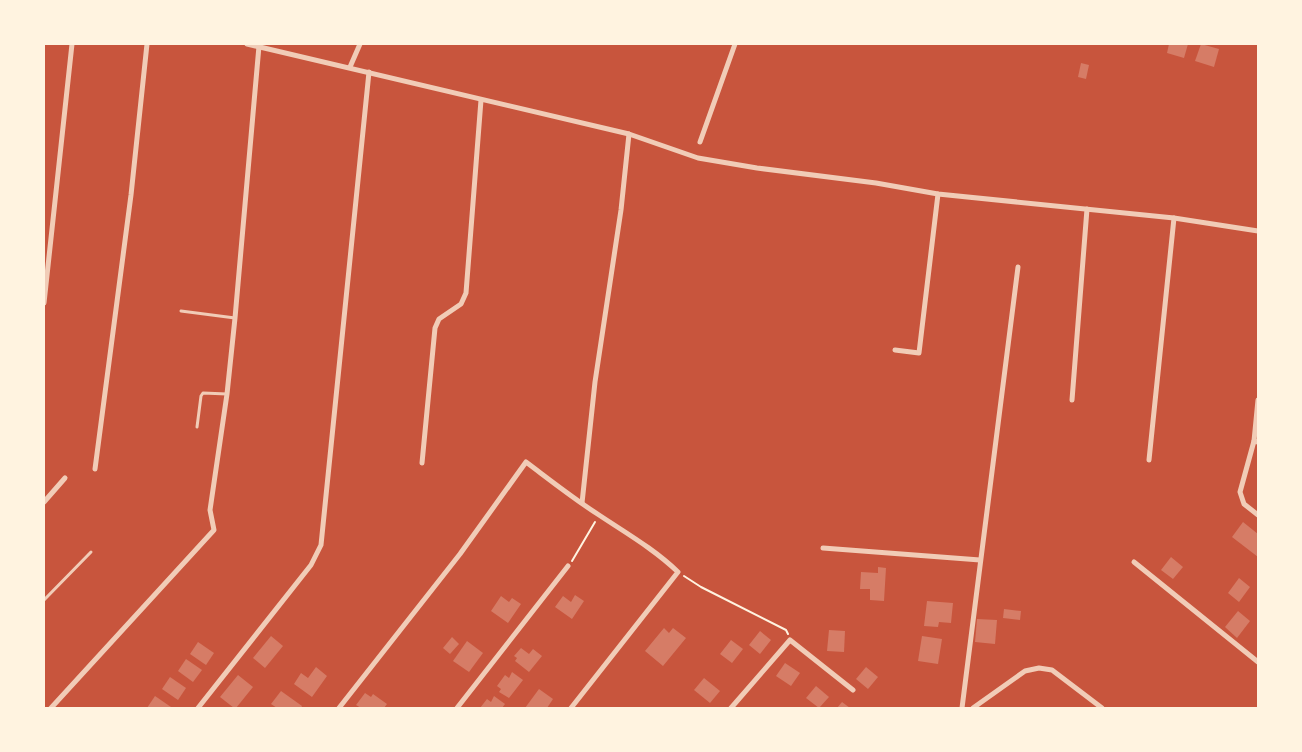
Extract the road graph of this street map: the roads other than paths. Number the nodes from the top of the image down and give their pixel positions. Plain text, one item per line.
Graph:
1 (72, 44) edge
2 (147, 44) edge
3 (247, 44) edge
4 (360, 44) edge
5 (735, 44) edge
6 (260, 46) junction
7 (350, 67) junction
8 (369, 72) junction
9 (481, 100) junction
10 (629, 134) junction
11 (700, 142) dead end
12 (938, 194) junction
13 (1087, 209) junction
14 (1174, 218) junction
15 (1258, 231) edge
16 (1018, 267) dead end
17 (44, 303) edge
18 (181, 311) dead end
19 (235, 318) junction
20 (895, 350) dead end
21 (227, 394) junction
22 (1072, 400) dead end
23 (1258, 400) edge
24 (196, 427) dead end
25 (1256, 441) edge
26 (1149, 460) dead end
27 (422, 463) dead end
28 (95, 468) dead end
29 (66, 478) dead end
30 (44, 502) edge
31 (582, 504) junction
32 (1258, 515) edge
33 (823, 548) dead end
34 (91, 552) dead end
35 (980, 560) junction
36 (1134, 562) dead end
37 (568, 566) road end
38 (44, 600) edge
39 (1258, 662) edge
40 (853, 690) dead end
41 (51, 708) edge
42 (198, 708) edge
43 (339, 708) edge
44 (457, 708) edge
45 (571, 708) edge
46 (731, 708) edge
47 (962, 708) edge
48 (972, 708) edge
49 (1102, 708) edge

1 - 17 street
2 - 28 street
3 - 6 street
4 - 7 street
5 - 11 street
6 - 7 street
6 - 19 street
7 - 8 street
8 - 9 street
8 - 42 street
9 - 10 street
9 - 27 street
10 - 12 street
10 - 31 street
12 - 13 street
12 - 20 street
13 - 14 street
13 - 22 street
14 - 15 street
14 - 26 street
16 - 35 street
18 - 19 lane
19 - 21 street
21 - 24 lane
21 - 41 street
23 - 25 street
25 - 32 street
29 - 30 street
31 - 43 street
31 - 45 street
33 - 35 street
34 - 38 lane
35 - 47 street
36 - 39 street
37 - 44 street
40 - 46 street
48 - 49 street

